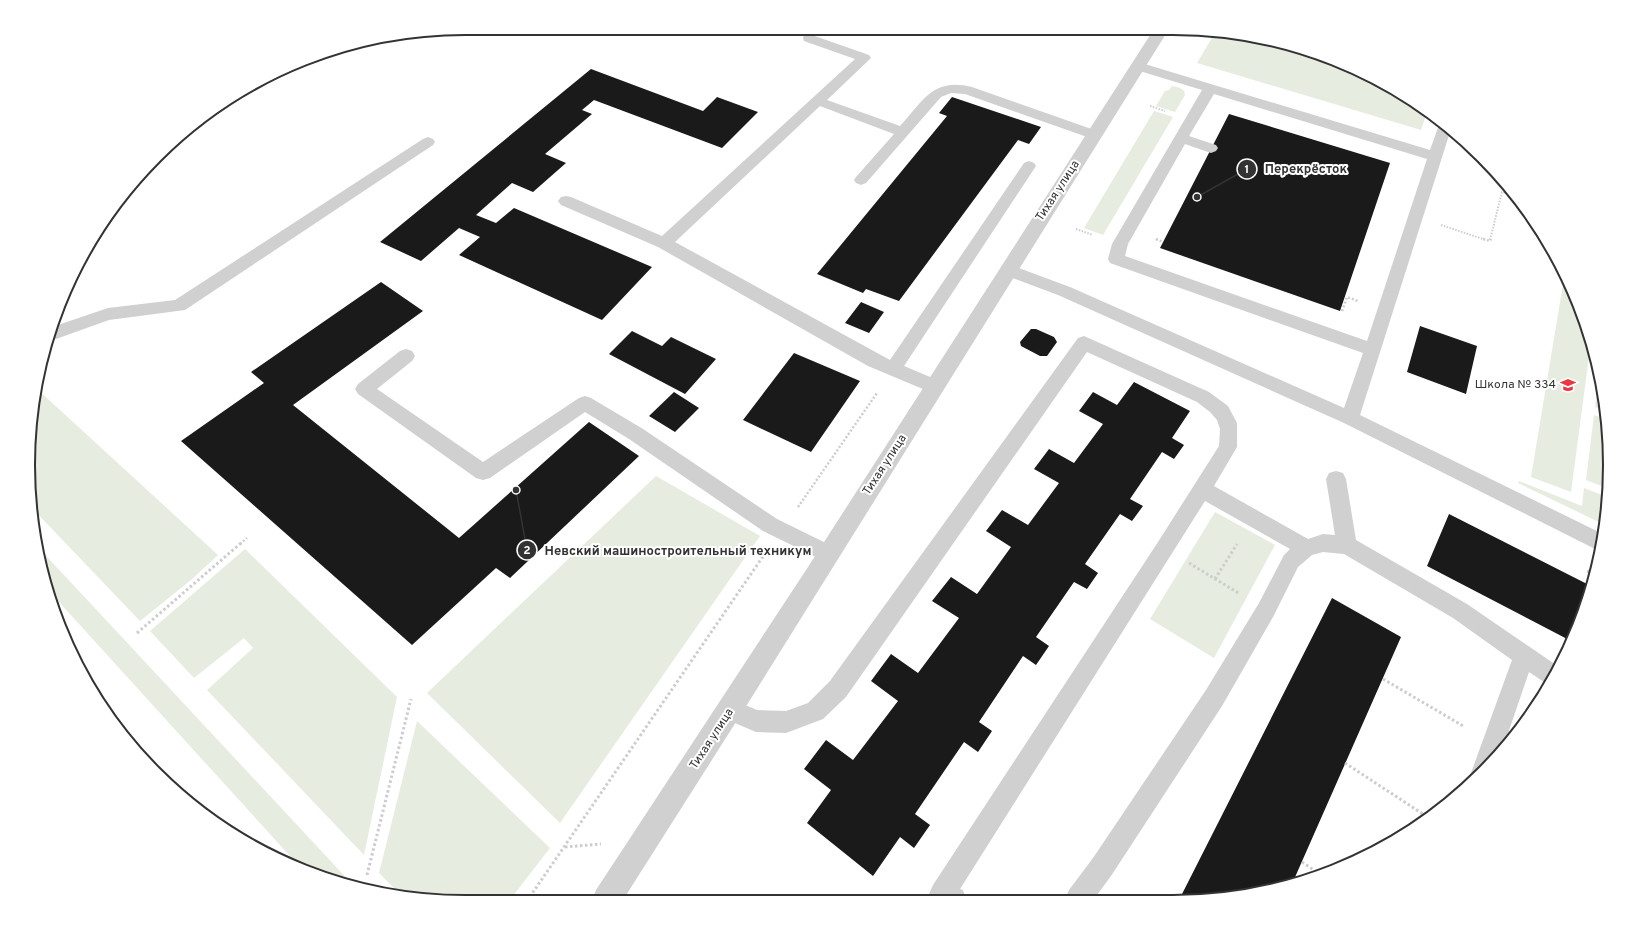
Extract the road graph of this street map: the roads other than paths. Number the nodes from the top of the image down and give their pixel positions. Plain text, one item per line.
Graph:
1 (1158, 35) edge
2 (809, 38) dead end
3 (1138, 66) junction
4 (1210, 88) junction
5 (818, 101) junction
6 (1443, 131) edge
7 (903, 132) junction
8 (1183, 133) junction
9 (1095, 134) junction
10 (428, 142) dead end
11 (1214, 143) dead end
12 (1435, 157) junction
13 (1029, 166) dead end
14 (861, 180) dead end
15 (566, 202) dead end
16 (664, 243) junction
17 (1008, 270) junction
18 (57, 332) edge
19 (1373, 350) junction
20 (406, 356) dead end
21 (894, 369) junction
22 (936, 387) junction
23 (1350, 418) junction
24 (1336, 479) dead end
25 (1201, 489) junction
26 (1596, 541) edge
27 (1347, 545) junction
28 (1306, 548) junction
29 (829, 554) junction
30 (1524, 656) junction
31 (1549, 673) edge
32 (731, 710) junction
33 (1489, 756) edge
34 (609, 895) edge
35 (944, 895) edge
36 (1081, 895) edge

1 - 3 street, Тихая улица
2 - 5 lane
3 - 4 lane
3 - 9 street, Тихая улица
4 - 8 lane
4 - 12 lane
5 - 7 lane
5 - 16 lane
6 - 12 lane
7 - 9 lane
7 - 14 lane
8 - 11 lane
8 - 19 lane
9 - 17 street, Тихая улица
10 - 18 lane
12 - 19 lane
13 - 21 lane
15 - 16 lane
16 - 21 lane
17 - 22 street, Тихая улица
17 - 23 lane
19 - 23 lane
20 - 29 lane
21 - 22 lane
22 - 29 street, Тихая улица
23 - 26 lane
24 - 27 lane
25 - 28 lane
25 - 32 lane
25 - 35 lane
27 - 28 lane
27 - 30 lane
28 - 36 lane
29 - 32 street, Тихая улица
30 - 31 lane
30 - 33 lane
32 - 34 street, Тихая улица

